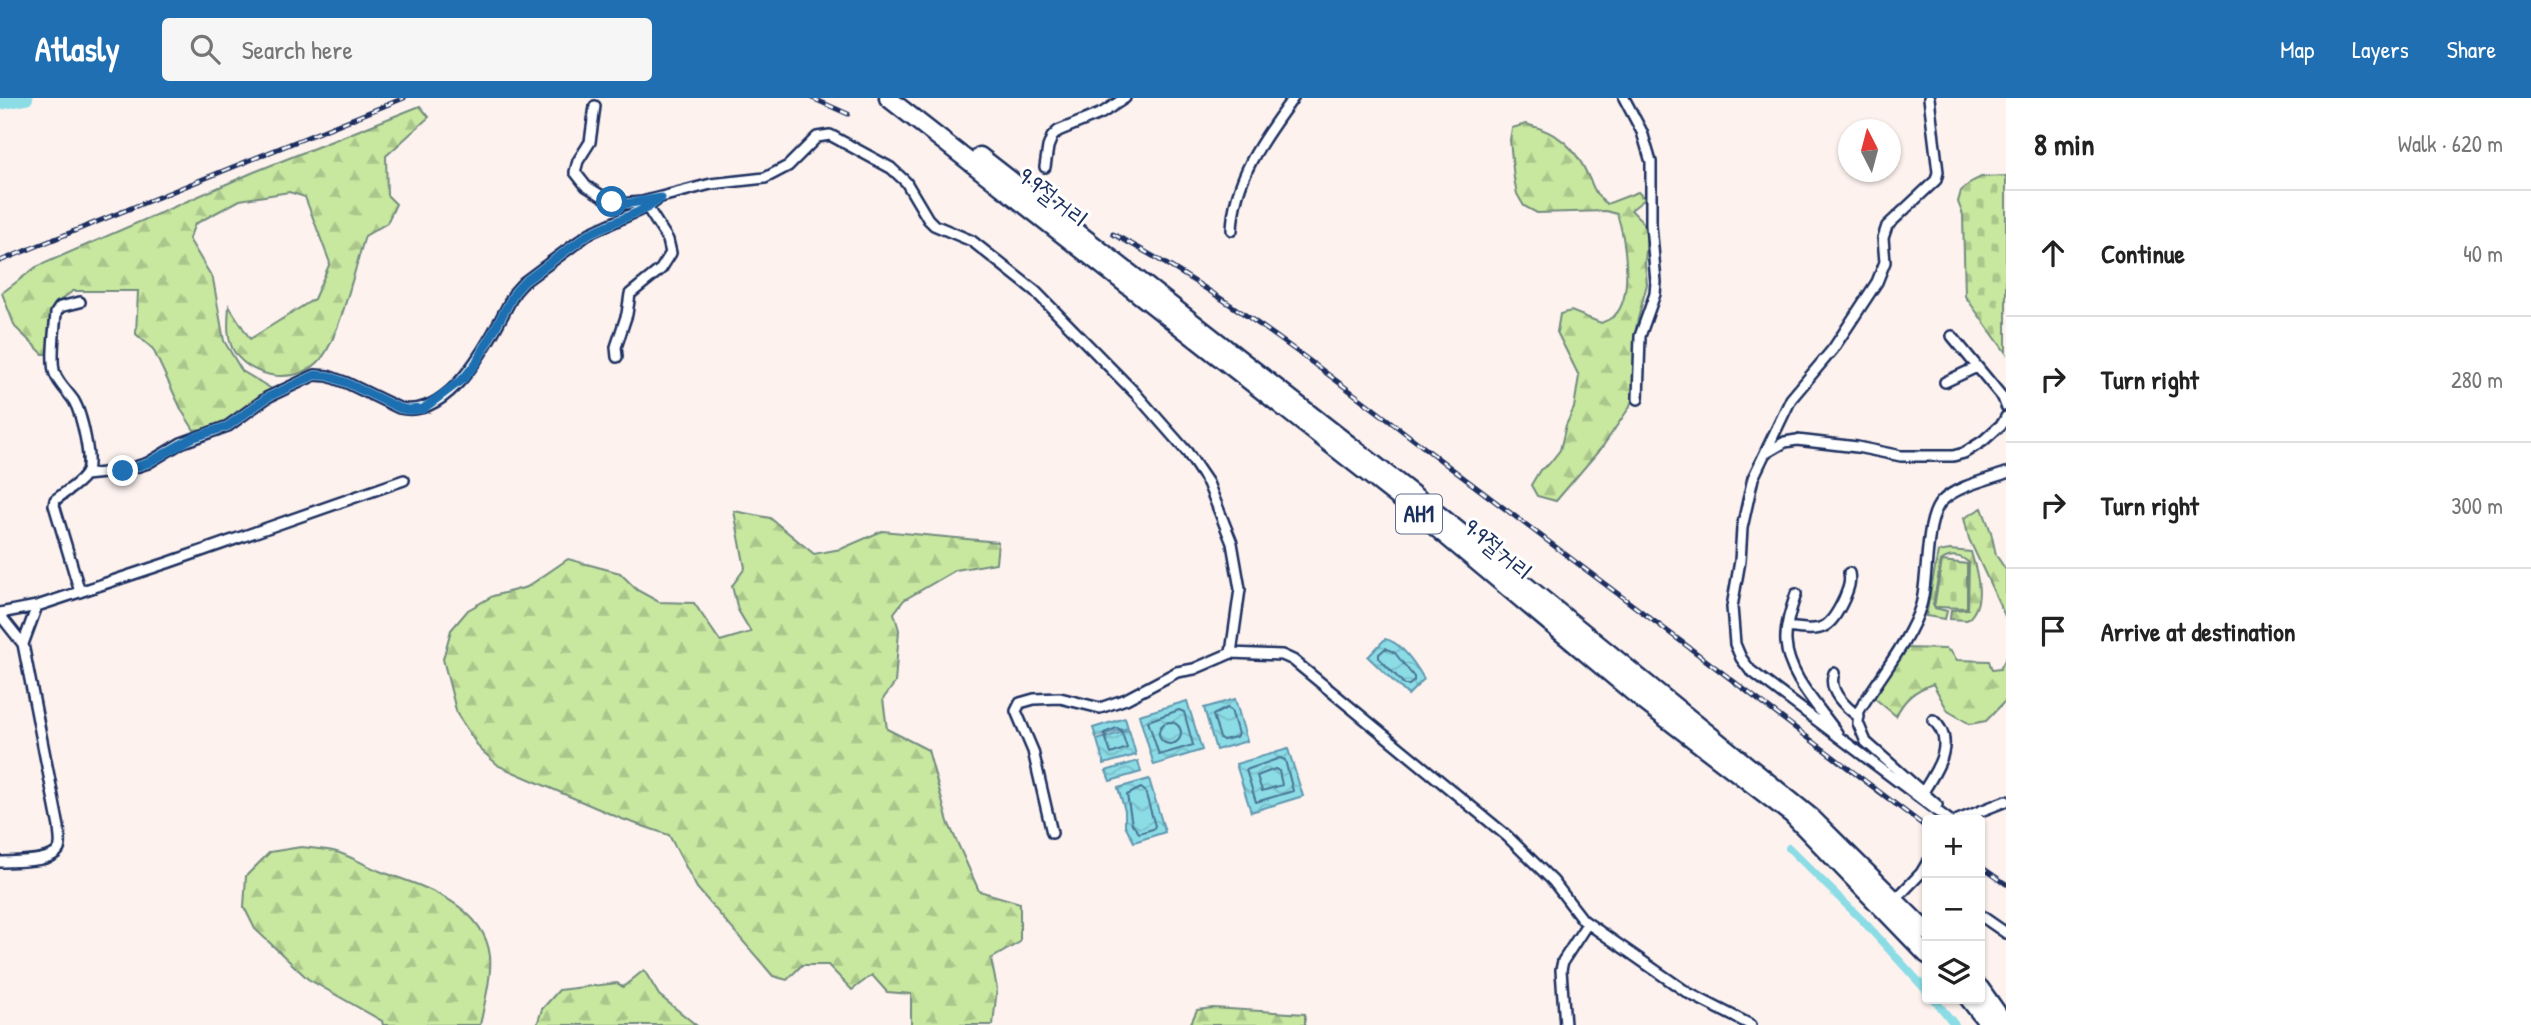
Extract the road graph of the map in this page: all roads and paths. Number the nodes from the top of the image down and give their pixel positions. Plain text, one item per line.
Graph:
1 (888, 98) edge
2 (905, 98) edge
3 (1125, 98) edge
4 (1293, 98) edge
5 (1624, 98) edge
6 (1928, 98) edge
7 (595, 106) dead end
8 (1045, 167) dead end
9 (661, 198) junction
10 (647, 208) junction
11 (1232, 230) dead end
12 (80, 302) dead end
13 (1952, 336) dead end
14 (617, 357) dead end
15 (1977, 367) junction
16 (1945, 382) dead end
17 (1638, 399) dead end
18 (2006, 406) edge
19 (2006, 417) edge
20 (1995, 431) junction
21 (2006, 433) edge
22 (1764, 454) junction
23 (2006, 473) edge
24 (85, 475) junction
25 (404, 480) dead end
26 (1849, 573) dead end
27 (80, 592) junction
28 (1796, 594) dead end
29 (37, 606) junction
30 (0, 614) edge
31 (1788, 626) junction
32 (23, 644) junction
33 (1231, 653) junction
34 (1834, 673) dead end
35 (1859, 717) junction
36 (1933, 719) dead end
37 (1843, 740) junction
38 (1923, 792) junction
39 (2006, 802) edge
40 (1942, 815) edge
41 (1951, 815) edge
42 (1971, 815) edge
43 (1052, 833) dead end
44 (0, 863) edge
45 (1922, 877) edge
46 (1895, 900) junction
47 (1985, 918) edge
48 (1587, 923) junction
49 (1922, 927) edge
50 (2006, 933) edge
51 (1922, 950) edge
52 (1985, 995) edge
53 (1973, 1004) edge
54 (1565, 1025) edge
55 (1751, 1025) edge
56 (1989, 1025) edge
57 (2006, 1025) edge

1 - 51 highway, 9·9절거리 / AH1
2 - 46 highway, 9·9절거리 / AH1
3 - 8 street
4 - 11 street
5 - 17 street
6 - 22 street
7 - 9 street
9 - 10 street
9 - 33 street
10 - 14 street
10 - 24 street
12 - 24 street
13 - 15 street
15 - 16 street
15 - 18 street
19 - 20 street
20 - 21 street
20 - 22 street
22 - 37 street
23 - 35 street
24 - 27 street
25 - 27 street
26 - 31 street
27 - 29 street
28 - 31 street
29 - 30 street
29 - 32 street
30 - 32 street
31 - 37 street
32 - 44 street
33 - 43 street
33 - 48 street
34 - 35 street
35 - 38 street
36 - 38 street
37 - 40 street
38 - 41 street
39 - 42 street
45 - 46 street
46 - 49 highway, 9·9절거리 / AH1
47 - 50 street
48 - 54 street
48 - 55 street
52 - 57 highway
53 - 56 highway

